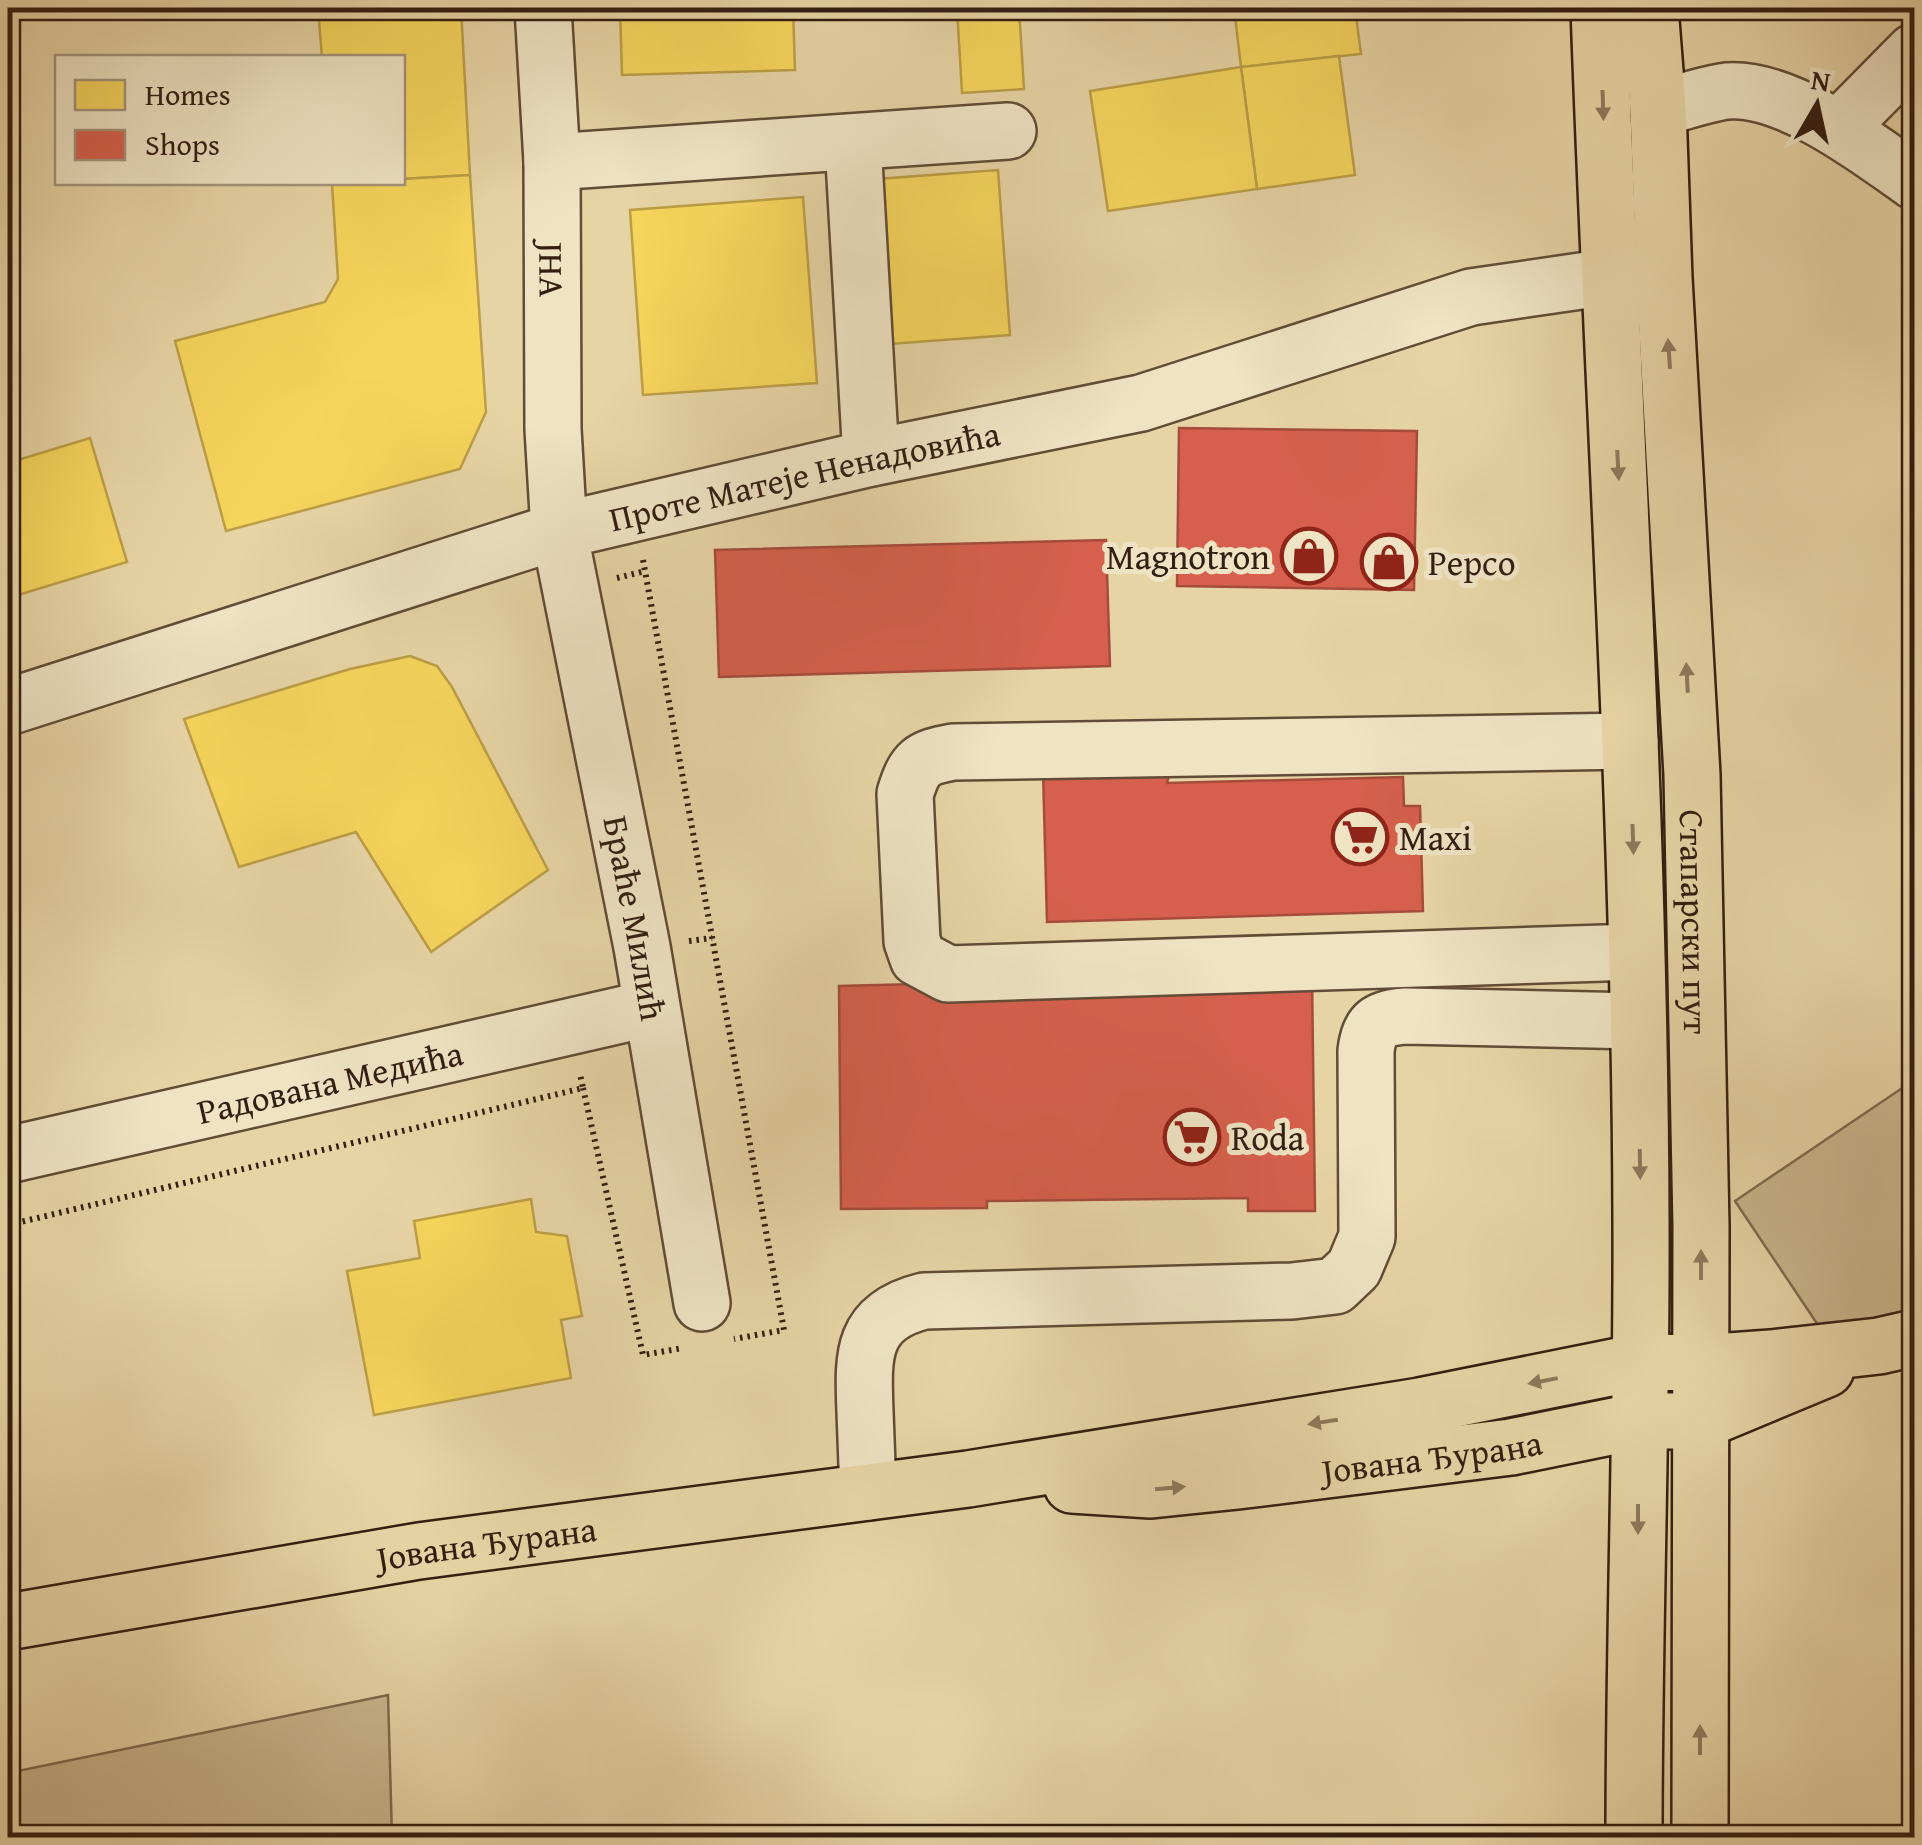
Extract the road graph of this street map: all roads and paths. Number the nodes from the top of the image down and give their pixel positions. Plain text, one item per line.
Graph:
1 (543, 8) edge
2 (1599, 8) edge
3 (1650, 8) edge
4 (1914, 52) edge
5 (1658, 109) junction
6 (1839, 128) junction
7 (1008, 131) dead end
8 (853, 144) junction
9 (552, 162) junction
10 (1914, 181) edge
11 (1608, 276) junction
12 (871, 458) junction
13 (559, 531) junction
14 (8, 707) edge
15 (1630, 742) junction
16 (1636, 952) junction
17 (652, 1008) junction
18 (1638, 1022) junction
19 (8, 1155) edge
20 (702, 1303) dead end
21 (1897, 1342) edge
22 (1638, 1362) junction
23 (1701, 1363) junction
24 (865, 1420) junction
25 (1639, 1421) junction
26 (1702, 1421) junction
27 (968, 1478) junction
28 (868, 1492) junction
29 (8, 1622) edge
30 (1634, 1838) edge
31 (1700, 1838) edge

1 - 9 street, ЈНА
2 -> 11 main road, Стапарски пут
3 - 5 main road, Стапарски пут
4 - 6 street
5 - 6 street
23 -> 5 main road, Стапарски пут
6 - 10 street
7 - 8 street
8 - 9 street
8 - 12 street
9 - 13 street, ЈНА
11 - 12 street, Проте Матеје Ненадовића
11 -> 15 main road, Стапарски пут
12 - 13 street, Проте Матеје Ненадовића
13 - 14 street, Проте Матеје Ненадовића
13 - 17 street, Браће Милић
15 -> 16 main road, Стапарски пут
15 - 16 street
16 - 18 main road, Стапарски пут
17 - 19 street, Радована Медића
17 - 20 street, Браће Милић
18 -> 22 main road, Стапарски пут
18 - 24 street
21 - 23 main road, Јована Ђурана
21 - 26 main road, Јована Ђурана
22 - 23 main road, Јована Ђурана
22 - 25 main road, Стапарски пут
22 -> 27 main road, Јована Ђурана
23 - 26 main road, Стапарски пут
24 - 27 street
24 - 28 street
25 - 26 main road, Јована Ђурана
27 -> 25 main road, Јована Ђурана
25 -> 30 main road, Стапарски пут
31 -> 26 main road, Стапарски пут
27 - 28 main road, Јована Ђурана
28 - 29 main road, Јована Ђурана

